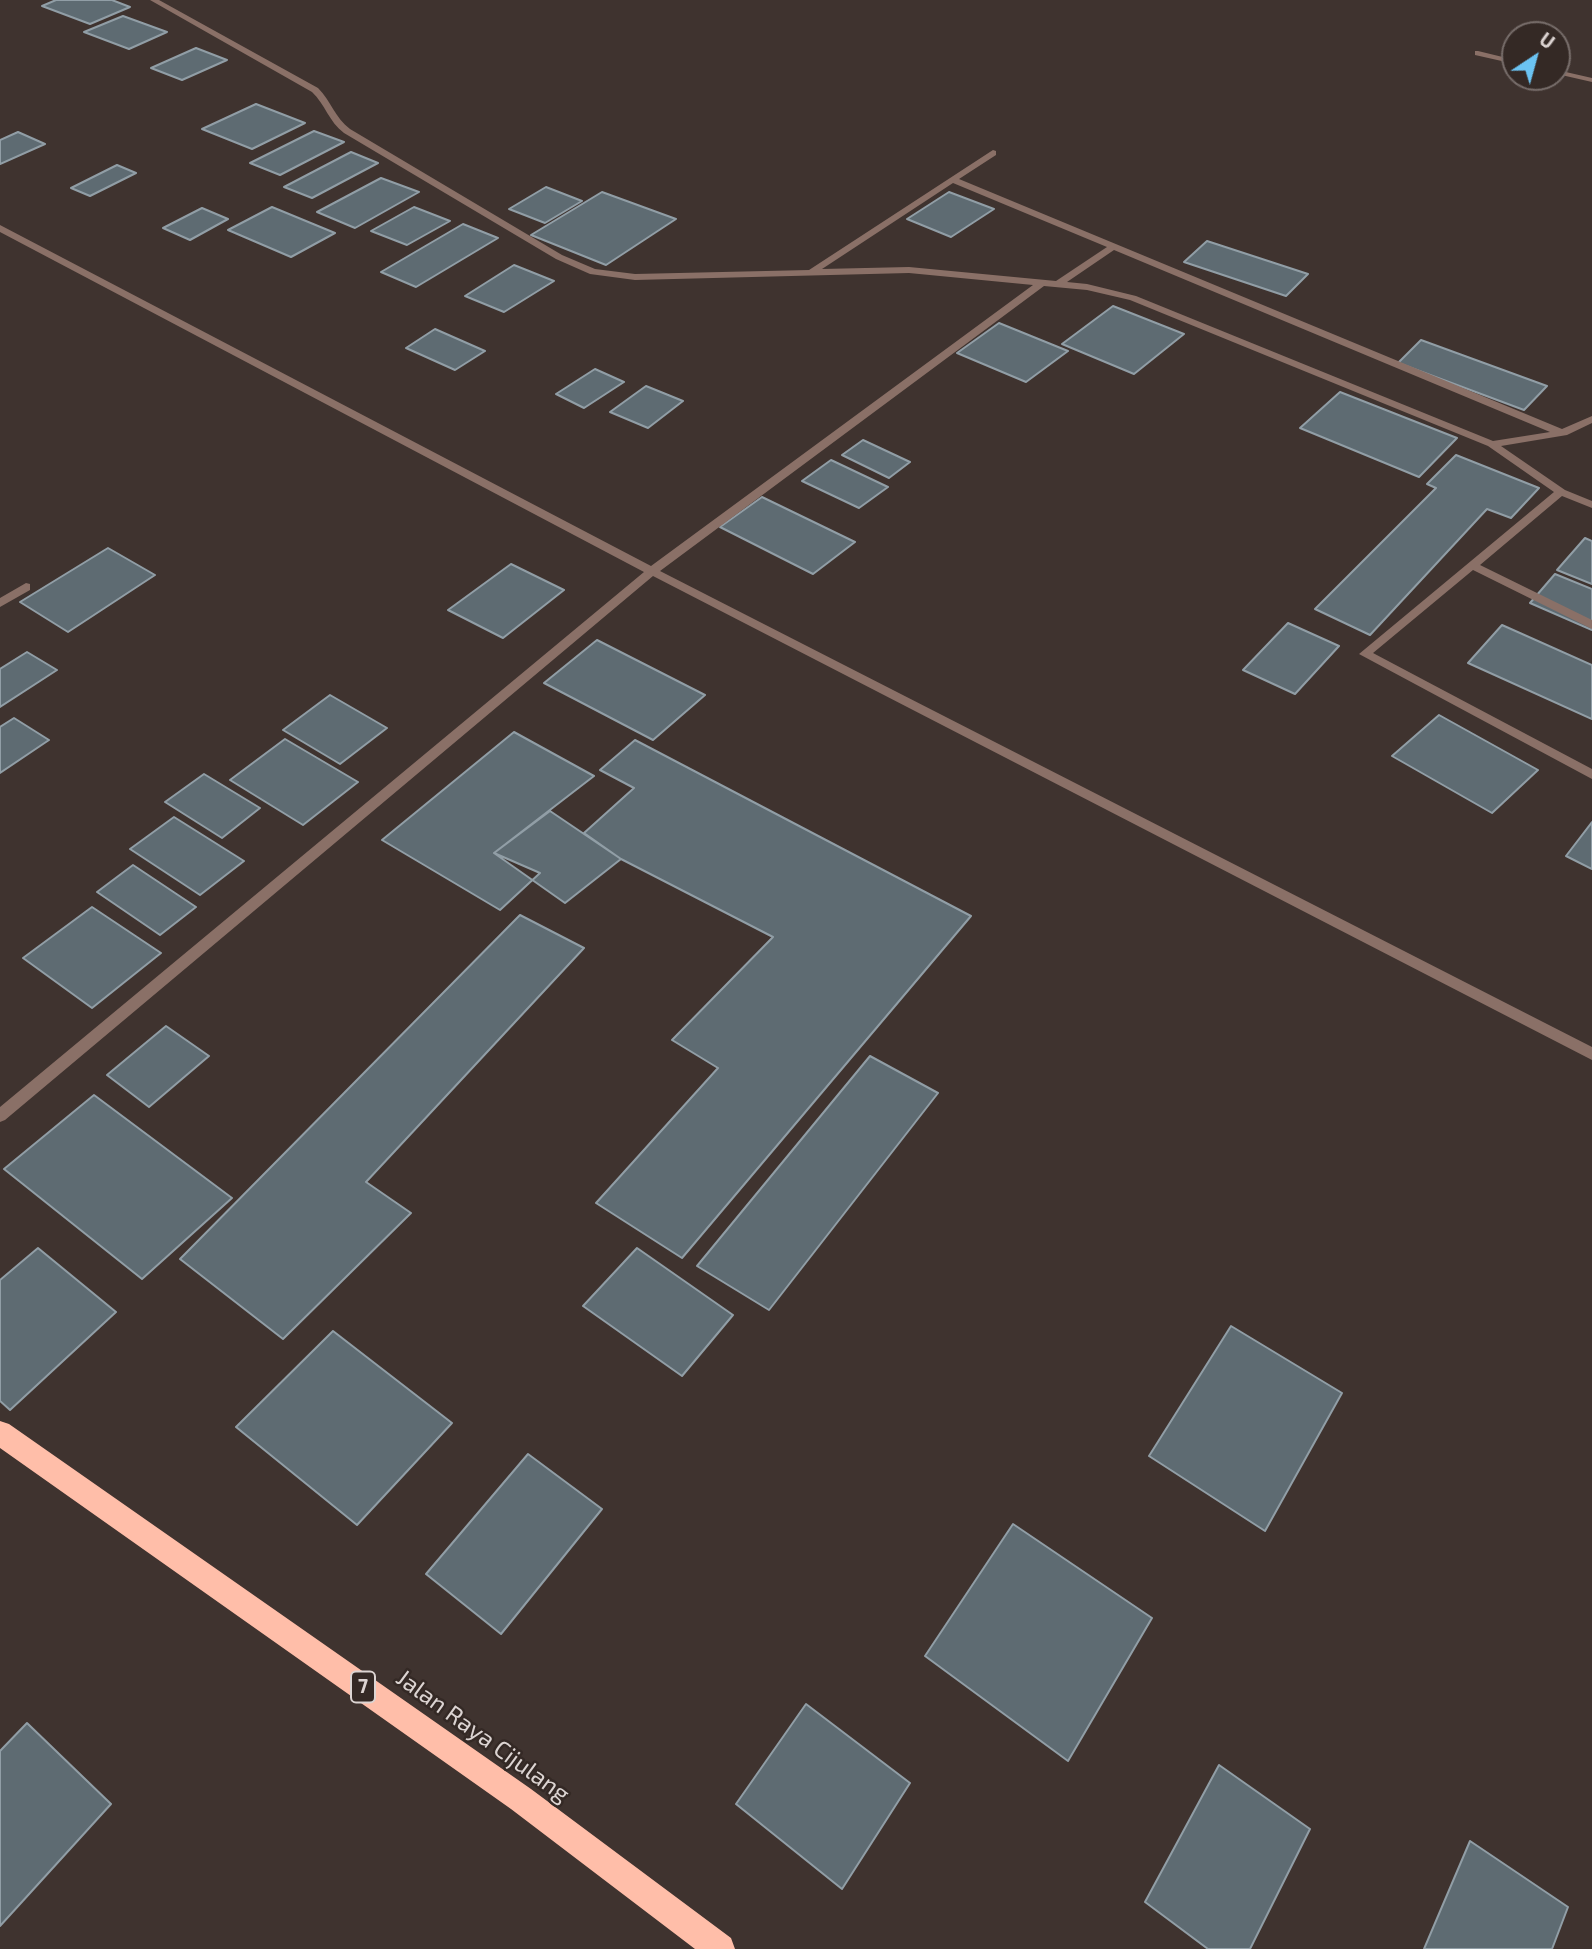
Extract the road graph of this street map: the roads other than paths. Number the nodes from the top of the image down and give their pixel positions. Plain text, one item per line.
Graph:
1 (154, 0) edge
2 (1478, 52) dead end
3 (1501, 58) edge
4 (1571, 75) edge
5 (1592, 80) edge
6 (993, 153) dead end
7 (953, 180) junction
8 (0, 228) edge
9 (1114, 246) junction
10 (811, 272) junction
11 (1060, 283) junction
12 (1042, 284) junction
13 (1592, 419) edge
14 (1563, 433) junction
15 (1492, 444) junction
16 (1561, 492) junction
17 (1592, 505) edge
18 (1472, 565) junction
19 (652, 571) junction
20 (26, 587) dead end
21 (0, 603) edge
22 (1592, 625) edge
23 (1592, 775) edge
24 (1592, 1054) edge
25 (0, 1116) edge
26 (0, 1433) edge
27 (720, 1949) edge

1 - 10 street
2 - 3 street
4 - 5 street
6 - 7 street
7 - 9 street
7 - 10 street
8 - 19 street
9 - 11 street
9 - 14 street
10 - 12 street
11 - 12 street
11 - 15 street
12 - 19 street
13 - 14 street
14 - 15 street
15 - 16 street
16 - 17 street
16 - 18 street
18 - 22 street
18 - 23 street
19 - 24 street
19 - 25 street
20 - 21 street
26 - 27 highway, Jalan Raya Cijulang / 7

